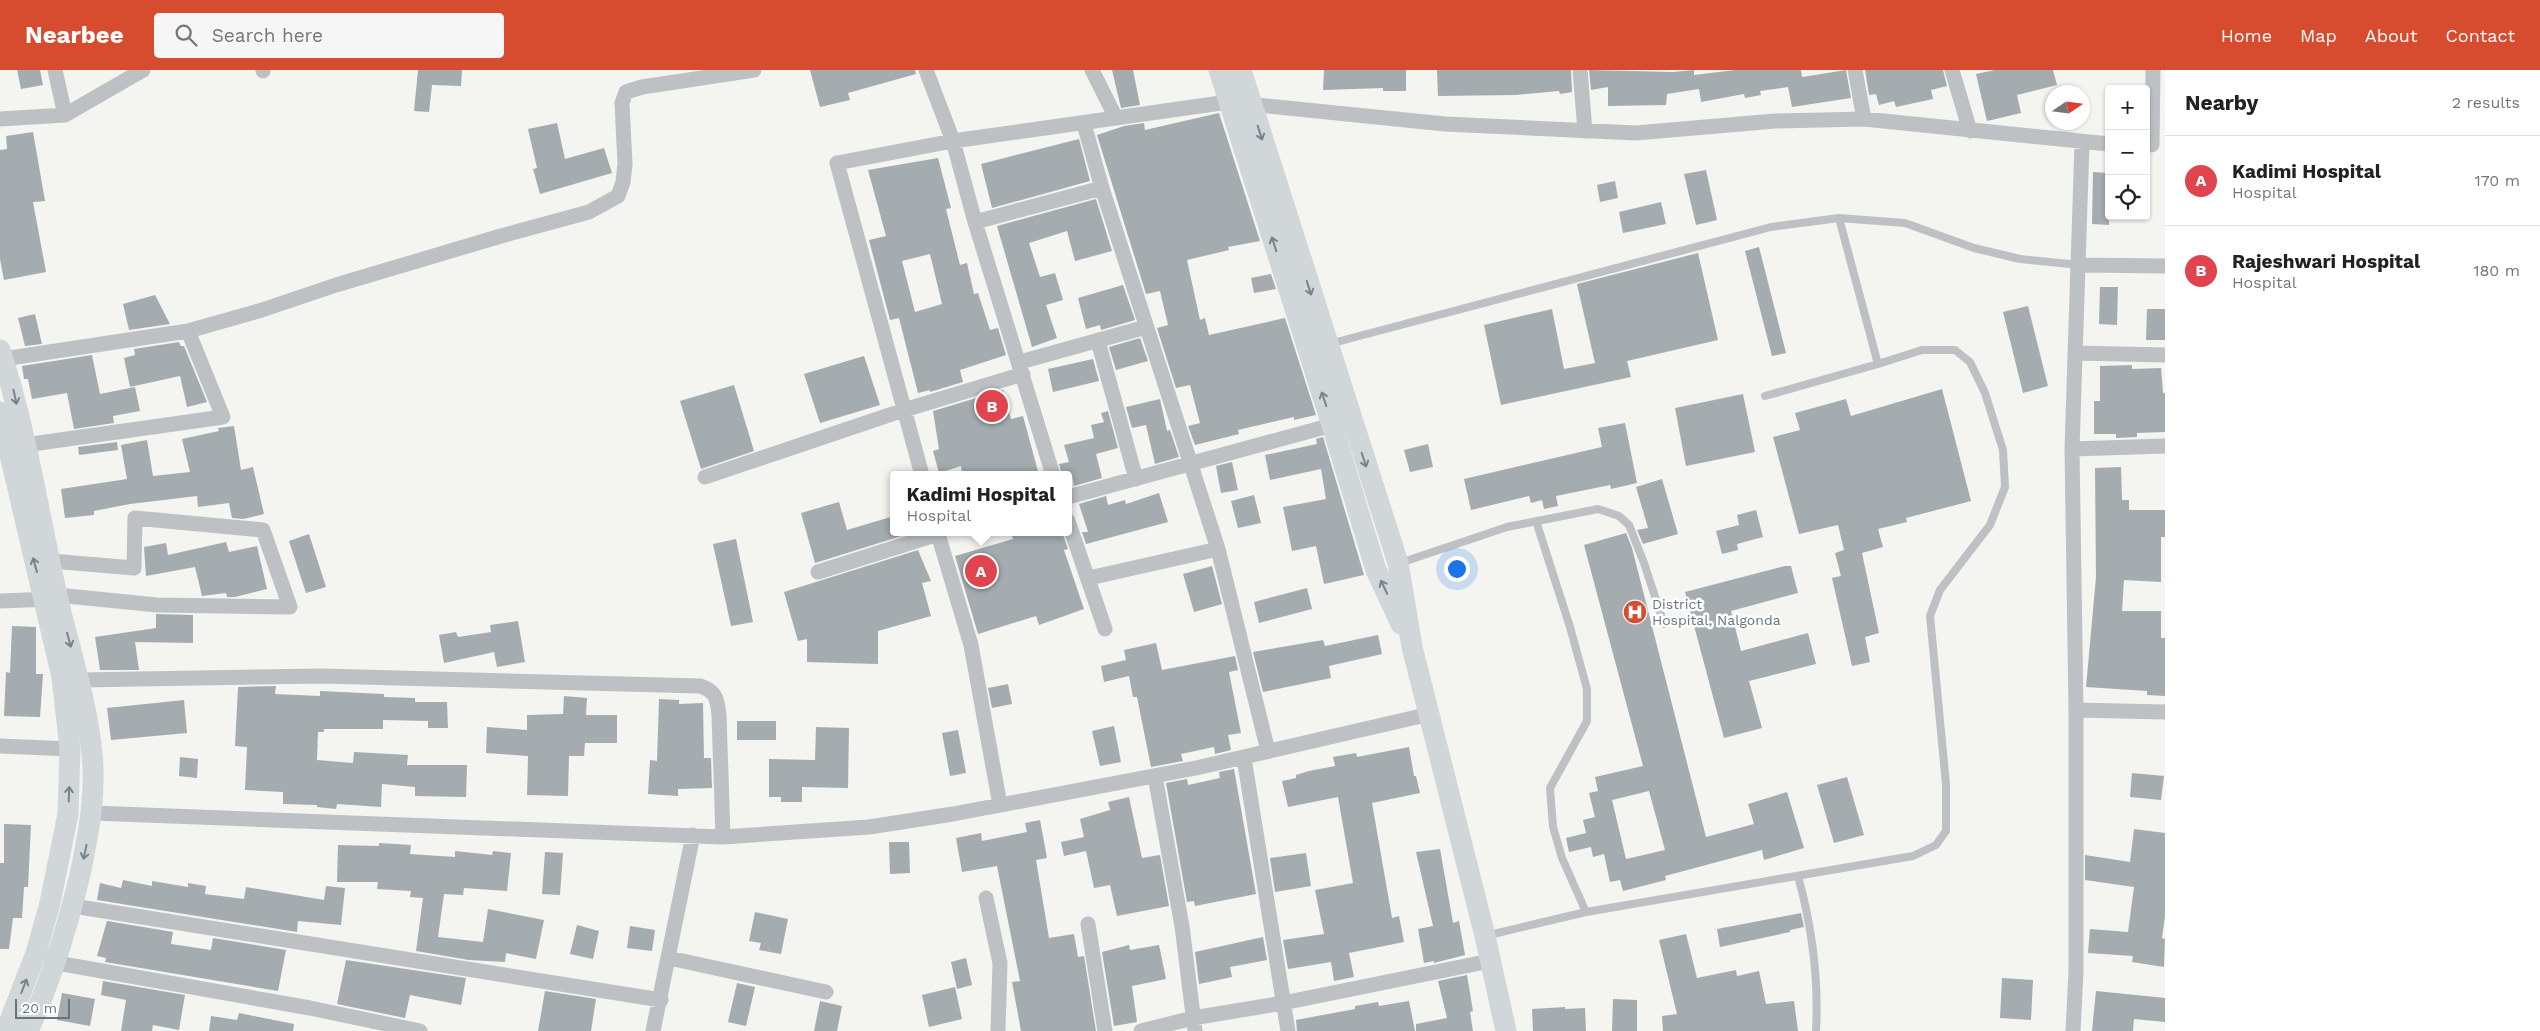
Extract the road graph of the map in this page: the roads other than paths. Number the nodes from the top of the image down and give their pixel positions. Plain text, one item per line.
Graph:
1 (55, 70) edge
2 (143, 70) edge
3 (754, 70) edge
4 (926, 70) edge
5 (1092, 70) edge
6 (1219, 70) edge
7 (1241, 70) edge
8 (1580, 70) edge
9 (1855, 70) edge
10 (1952, 70) edge
11 (2153, 70) edge
12 (1228, 102) junction
13 (1252, 105) junction
14 (65, 115) junction
15 (1116, 118) junction
16 (0, 119) edge
17 (1864, 119) junction
18 (1084, 124) junction
19 (1585, 130) junction
20 (1970, 131) junction
21 (953, 141) junction
22 (2082, 143) junction
23 (2105, 144) edge
24 (2154, 145) edge
25 (1102, 188) junction
26 (1839, 218) junction
27 (974, 222) junction
28 (2080, 265) junction
29 (2165, 266) edge
30 (1146, 327) junction
31 (188, 331) junction
32 (1098, 341) junction
33 (1327, 345) junction
34 (2075, 353) junction
35 (1, 354) edge
36 (2165, 355) edge
37 (1878, 364) junction
38 (1022, 368) junction
39 (1765, 396) dead end
40 (904, 410) junction
41 (0, 412) edge
42 (1332, 425) junction
43 (25, 445) junction
44 (2165, 446) edge
45 (2072, 449) junction
46 (1190, 464) junction
47 (921, 471) edge
48 (1053, 471) edge
49 (705, 477) dead end
50 (1136, 479) junction
51 (1072, 496) edge
52 (1536, 521) junction
53 (1072, 532) edge
54 (931, 536) edge
55 (941, 536) edge
56 (1218, 549) junction
57 (51, 562) junction
58 (1398, 563) junction
59 (818, 572) dead end
60 (1089, 578) junction
61 (53, 598) junction
62 (0, 601) edge
63 (1664, 624) dead end
64 (1105, 629) dead end
65 (1412, 647) junction
66 (80, 680) junction
67 (2076, 710) junction
68 (2165, 712) edge
69 (1430, 714) junction
70 (0, 746) edge
71 (70, 749) junction
72 (1268, 751) junction
73 (1244, 758) junction
74 (1155, 776) junction
75 (1000, 805) junction
76 (93, 813) junction
77 (693, 835) junction
78 (723, 837) junction
79 (1798, 876) junction
80 (986, 898) dead end
81 (73, 906) junction
82 (1586, 912) junction
83 (1088, 924) dead end
84 (1486, 936) junction
85 (669, 958) junction
86 (1490, 960) junction
87 (57, 962) junction
88 (826, 992) dead end
89 (661, 1000) junction
90 (1283, 1003) junction
91 (1194, 1025) edge
92 (6, 1031) edge
93 (28, 1031) edge
94 (420, 1031) edge
95 (653, 1031) edge
96 (998, 1031) edge
97 (1105, 1031) edge
98 (1141, 1031) edge
99 (1288, 1031) edge
100 (1506, 1031) edge
101 (1816, 1031) edge
102 (2073, 1031) edge

1 - 14 street
2 - 14 street
3 - 31 street
4 - 21 street
5 - 15 street
6 - 12 street
7 - 13 street
8 - 19 street
9 - 17 street
10 - 20 street
11 - 24 street
12 - 13 street
12 - 15 street
42 -> 12 street
13 - 19 street
13 -> 33 street
14 - 16 street
15 - 18 street
17 - 19 street
17 - 20 street
18 - 21 street
18 - 25 street
20 - 22 street
21 - 27 street
21 - 40 street
22 - 23 street
22 - 28 street
25 - 27 street
25 - 30 street
26 - 28 lane
26 - 33 lane
26 - 37 lane
27 - 38 street
28 - 29 street
28 - 34 street
30 - 32 street
30 - 46 street
31 - 35 street
31 - 43 street
32 - 38 street
32 - 50 street
33 -> 58 street
34 - 36 street
34 - 45 street
35 -> 43 street
37 - 39 lane
37 - 79 lane
38 - 40 street
38 - 48 street
40 - 47 street
40 - 49 street
61 -> 41 street
42 - 46 street
65 -> 42 street
43 - 57 street
44 - 45 street
45 - 67 street
46 - 50 street
46 - 56 street
50 - 51 street
52 - 58 lane
52 - 63 lane
52 - 82 lane
53 - 60 street
54 - 59 street
55 - 75 street
56 - 60 street
56 - 72 street
57 - 61 street
57 - 61 street
58 - 65 street
60 - 64 street
61 - 62 street
61 -> 66 street
61 - 71 street
65 - 69 street
66 - 76 street
66 - 78 street
67 - 68 street
67 - 102 street
69 - 72 street
69 - 84 street
70 - 71 street
92 -> 71 street
72 - 73 street
73 - 74 street
73 - 90 street
74 - 75 street
74 - 91 street
75 - 78 street
76 - 77 street
76 -> 81 street
77 - 78 street
77 - 85 street
79 - 82 lane
79 - 101 lane
80 - 96 street
81 - 87 street
81 - 89 street
82 - 84 lane
83 - 97 street
84 - 86 street
85 - 88 street
85 - 89 street
86 - 90 street
86 - 100 street
87 - 93 street
87 - 94 street
89 - 95 street
90 - 91 street
90 - 99 street
91 - 98 street

